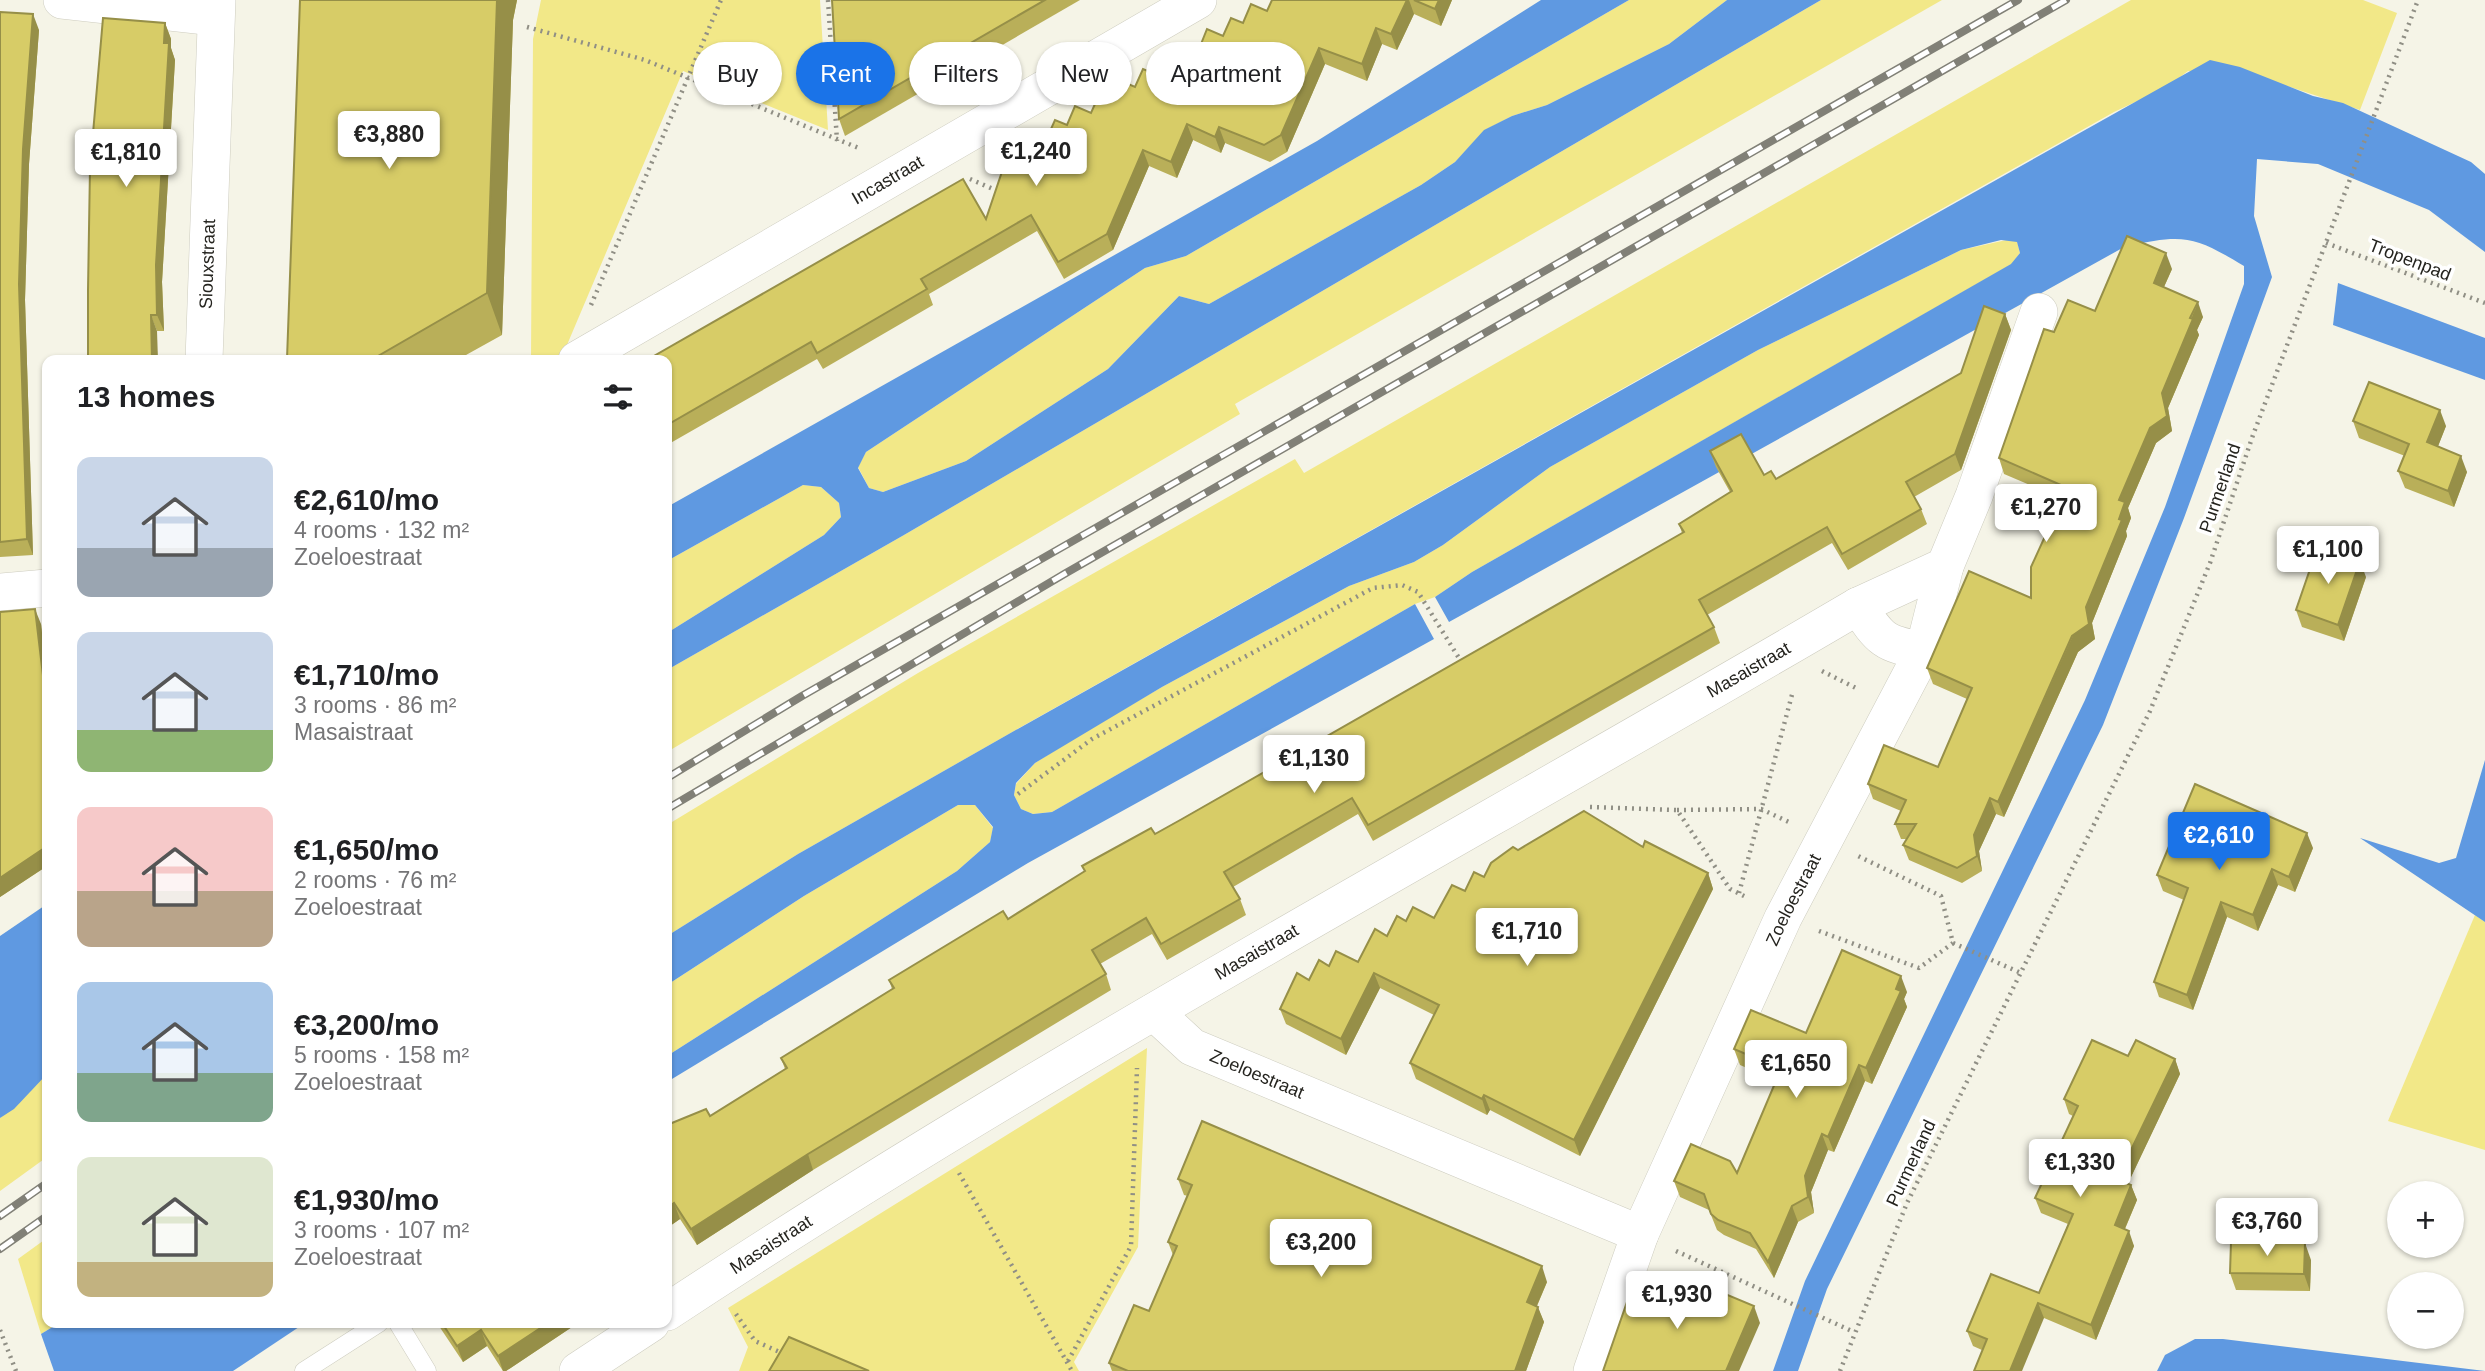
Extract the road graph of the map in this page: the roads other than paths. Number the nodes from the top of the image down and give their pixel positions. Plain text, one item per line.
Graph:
1 (62, 0) edge
2 (1198, 0) edge
3 (216, 9) edge
4 (2039, 312) dead end
5 (204, 355) edge
6 (586, 355) edge
7 (1945, 566) junction
8 (42, 588) edge
9 (0, 592) edge
10 (1858, 606) junction
11 (1924, 650) junction
12 (1146, 1017) junction
13 (1640, 1234) junction
14 (672, 1309) edge
15 (371, 1328) edge
16 (401, 1328) edge
17 (643, 1328) edge
18 (304, 1371) edge
19 (427, 1371) edge
20 (578, 1371) edge
21 (1592, 1371) edge

1 - 3 street
2 - 6 street, Incastraat
3 - 5 street, Siouxstraat
4 - 7 street
7 - 10 street, Masaistraat
7 - 11 street, Zoeloestraat
8 - 9 street
10 - 11 street
10 - 12 street, Masaistraat
11 - 13 street, Zoeloestraat
12 - 13 street, Zoeloestraat
12 - 14 street, Masaistraat
13 - 21 street, Zoeloestraat
15 - 18 lane
16 - 19 lane
17 - 20 street

